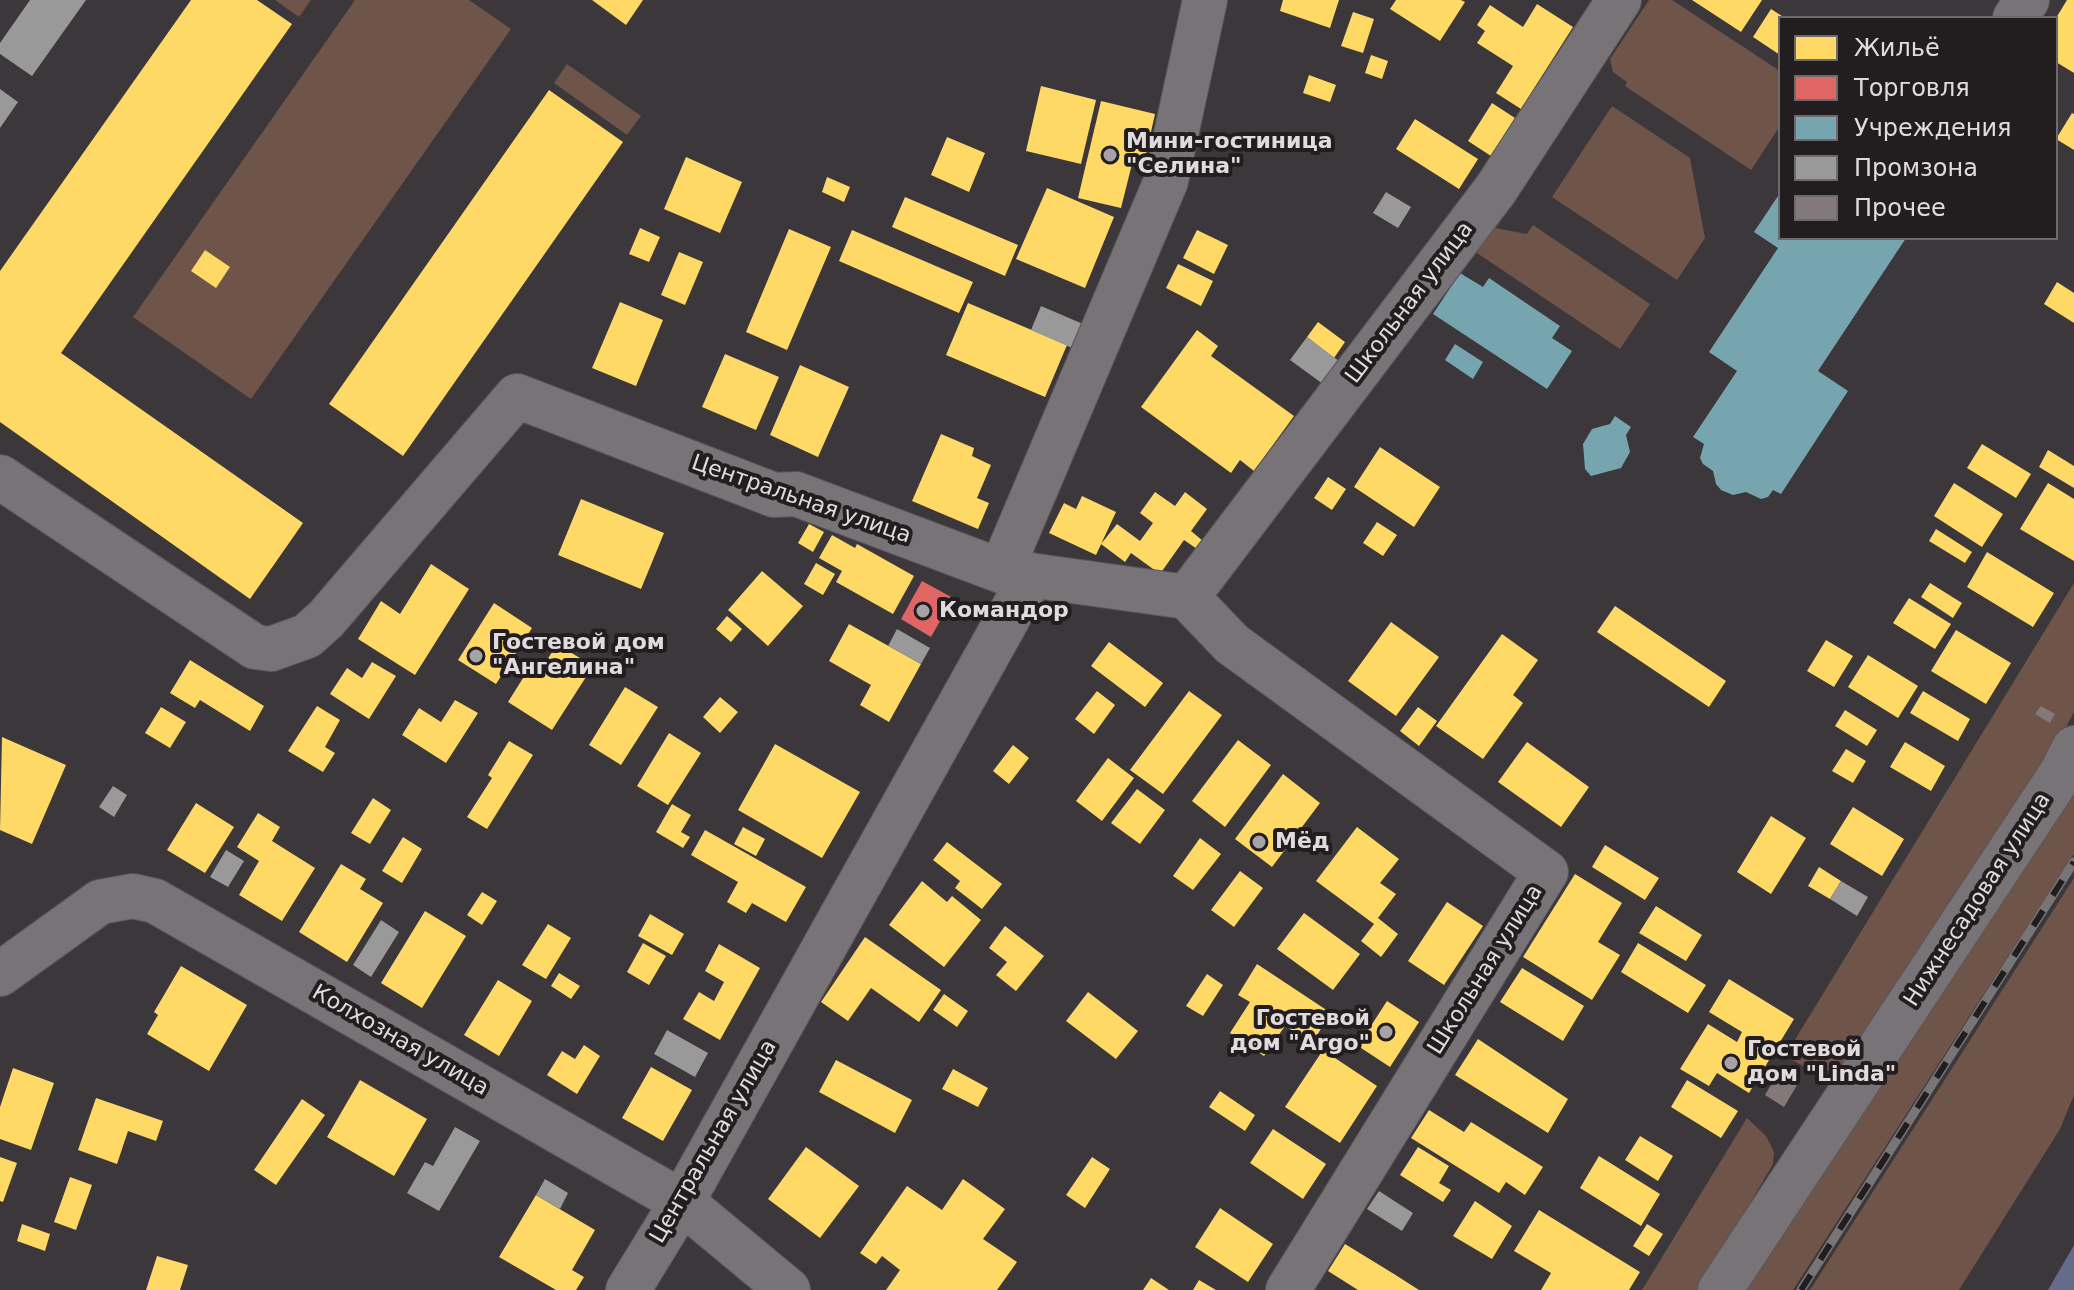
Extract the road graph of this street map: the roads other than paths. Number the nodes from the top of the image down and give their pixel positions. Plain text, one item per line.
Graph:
1 (1205, 0) edge
2 (1619, 0) edge
3 (0, 477) edge
4 (1016, 573) junction
5 (1187, 597) junction
6 (2074, 748) edge
7 (0, 974) edge
8 (682, 1202) junction
9 (628, 1290) edge
10 (788, 1290) edge
11 (1288, 1290) edge
12 (1720, 1290) edge

1 - 4 street, Центральная улица
2 - 5 street, Школьная улица
3 - 4 street, Центральная улица
4 - 5 street
4 - 8 street, Центральная улица
5 - 11 street, Школьная улица
6 - 12 street, Нижнесадовая улица
7 - 8 street, Колхозная улица
8 - 9 street, Центральная улица
8 - 10 street, Колхозная улица

